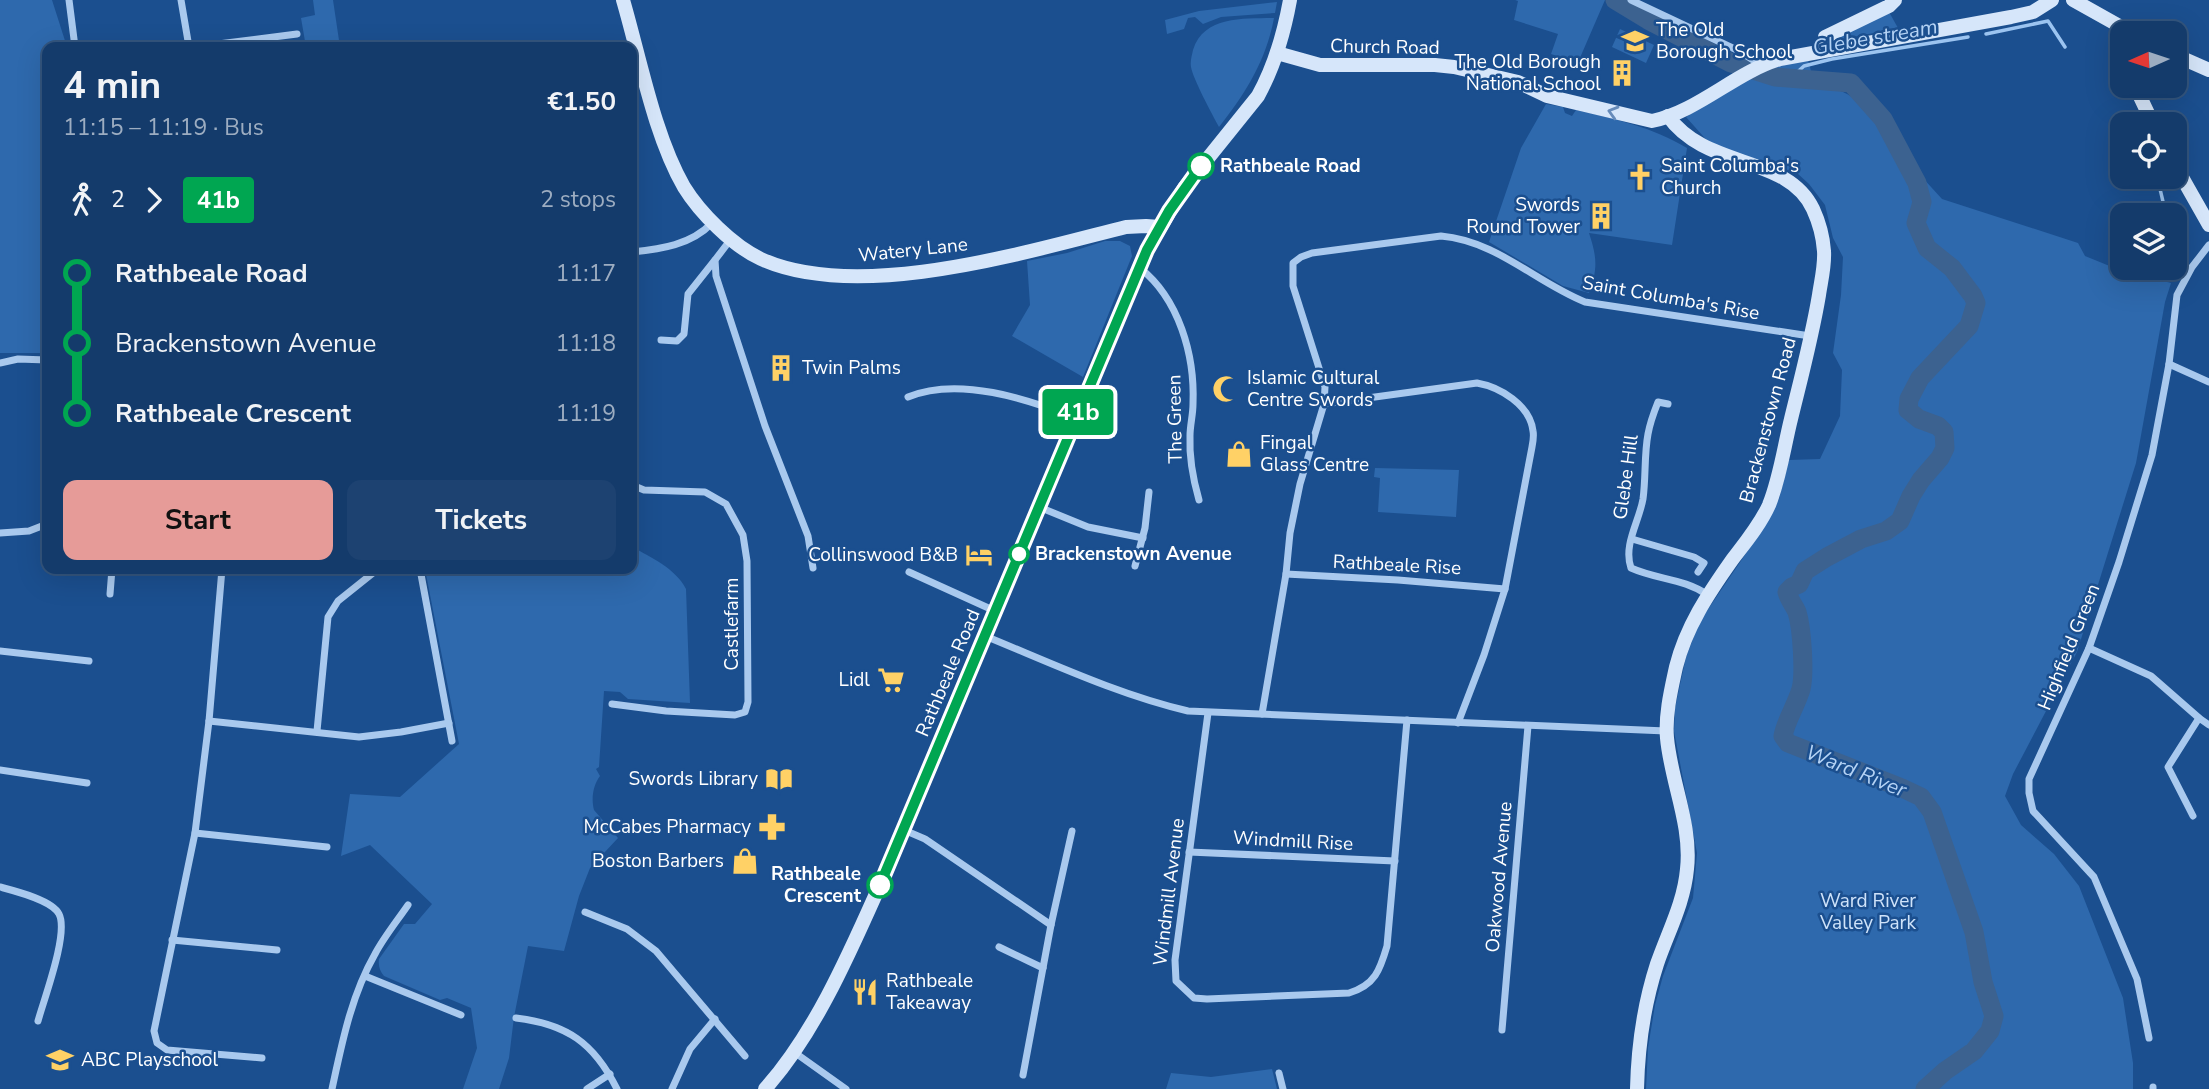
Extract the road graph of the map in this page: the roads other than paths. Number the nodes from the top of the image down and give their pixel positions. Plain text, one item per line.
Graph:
1 (69, 0) edge
2 (181, 0) edge
3 (623, 0) edge
4 (1631, 0) edge
5 (1895, 0) edge
6 (2052, 0) edge
7 (2073, 0) edge
8 (1289, 4) edge
9 (2111, 21) edge
10 (297, 34) dead end
11 (74, 42) edge
12 (188, 42) edge
13 (234, 42) edge
14 (635, 42) edge
15 (637, 48) edge
16 (1823, 50) junction
17 (1277, 52) junction
18 (2188, 61) edge
19 (1758, 66) junction
20 (2209, 70) edge
21 (1668, 116) junction
22 (2187, 186) edge
23 (713, 222) junction
24 (2209, 225) edge
25 (1160, 227) junction
26 (730, 239) junction
27 (2209, 245) edge
28 (637, 251) edge
29 (715, 260) junction
30 (1139, 267) junction
31 (1811, 336) junction
32 (661, 340) dead end
33 (42, 360) edge
34 (0, 363) edge
35 (2169, 364) junction
36 (2209, 382) edge
37 (908, 397) dead end
38 (1324, 404) junction
39 (1668, 404) dead end
40 (1076, 418) junction
41 (637, 487) edge
42 (1149, 492) dead end
43 (1199, 500) dead end
44 (1038, 507) junction
45 (42, 526) edge
46 (0, 533) edge
47 (1143, 538) junction
48 (1632, 539) junction
49 (1136, 566) dead end
50 (813, 568) dead end
51 (909, 572) dead end
52 (1698, 572) dead end
53 (112, 574) edge
54 (222, 574) edge
55 (372, 574) edge
56 (421, 574) edge
57 (1286, 574) junction
58 (1505, 589) junction
59 (110, 594) dead end
60 (1708, 595) junction
61 (995, 611) junction
62 (985, 635) junction
63 (2090, 648) junction
64 (0, 651) edge
65 (89, 661) dead end
66 (612, 704) dead end
67 (1208, 713) junction
68 (1262, 714) junction
69 (2199, 718) junction
70 (1407, 720) junction
71 (209, 721) junction
72 (449, 723) junction
73 (1458, 723) junction
74 (2209, 725) edge
75 (1528, 726) junction
76 (317, 731) junction
77 (1667, 731) junction
78 (452, 741) dead end
79 (0, 769) edge
80 (87, 783) dead end
81 (2193, 816) dead end
82 (903, 830) junction
83 (1072, 831) dead end
84 (195, 833) junction
85 (327, 847) dead end
86 (1189, 852) junction
87 (1395, 861) junction
88 (0, 887) edge
89 (408, 905) dead end
90 (585, 912) dead end
91 (1051, 925) junction
92 (172, 940) junction
93 (999, 947) dead end
94 (277, 950) dead end
95 (1043, 968) junction
96 (365, 976) junction
97 (461, 1015) dead end
98 (516, 1018) dead end
99 (715, 1019) junction
100 (38, 1021) dead end
101 (1502, 1030) dead end
102 (2149, 1038) dead end
103 (794, 1052) junction
104 (745, 1056) dead end
105 (262, 1058) dead end
106 (1279, 1073) dead end
107 (610, 1074) junction
108 (1023, 1074) dead end
109 (1637, 1085) edge
110 (332, 1089) edge
111 (587, 1089) edge
112 (617, 1089) edge
113 (672, 1089) edge
114 (765, 1089) edge
115 (846, 1089) edge
116 (1283, 1089) edge

1 - 11 street
2 - 12 street
3 - 14 street, Watery Lane
4 - 19 street
5 - 16 street
6 - 16 street, Church Road
7 - 9 street
8 - 17 street, Rathbeale Road
10 - 13 street
15 - 23 street, Watery Lane
16 - 19 street, Church Road
21 -> 17 street, Church Road
17 - 25 street, Rathbeale Road
18 - 20 street
19 - 21 street, Church Road
21 - 31 street, Brackenstown Road
22 - 24 street
23 - 26 street, Watery Lane
23 - 28 street
25 - 26 street, Watery Lane
25 - 30 street, Rathbeale Road
26 - 29 street
27 - 35 street, Highfield Green
29 - 32 street
29 - 50 street
30 - 40 street, Rathbeale Road
30 - 43 street, The Green
31 - 38 street, Saint Columba's Rise
31 - 60 street, Brackenstown Road
33 - 34 street
35 - 36 street
35 - 63 street, Highfield Green
37 - 40 street
38 - 57 street, Saint Columba's Rise
38 - 58 street
39 - 48 street, Glebe Hill
40 - 44 street, Rathbeale Road
41 - 66 street, Castlefarm
42 - 47 street
44 - 47 street
44 - 61 street, Rathbeale Road
45 - 46 street
47 - 49 street
48 - 52 street
48 - 60 street, Glebe Hill
51 - 61 street
53 - 59 street
54 - 71 street
55 - 76 street
56 - 72 street
57 - 58 street, Rathbeale Rise
57 - 68 street, Saint Columba's Rise
58 - 73 street
60 - 77 street, Brackenstown Road
61 - 62 street, Rathbeale Road
62 - 67 street
62 - 82 street, Rathbeale Road
63 - 69 street
63 - 102 street, Highfield Green
64 - 65 street
67 - 68 street
67 - 86 street, Windmill Avenue
68 - 70 street
69 - 74 street
69 - 81 street
70 - 73 street
70 - 87 street, Windmill Avenue
71 - 76 street
71 - 84 street
72 - 76 street
72 - 78 street
73 - 75 street
75 - 77 street
75 - 101 street, Oakwood Avenue
77 - 109 street, Brackenstown Road
79 - 80 street
82 - 91 street
82 - 103 street, Rathbeale Road
83 - 91 street
84 - 85 street
84 - 92 street
86 - 87 street, Windmill Rise
86 - 87 street, Windmill Avenue
88 - 100 street
89 - 96 street
90 - 99 street
91 - 95 street
92 - 94 street
92 - 105 street
93 - 95 street
95 - 108 street
96 - 97 street
96 - 110 street
98 - 107 street
99 - 104 street
99 - 113 street
103 - 114 street, Rathbeale Road
103 - 115 street
106 - 116 street
107 - 111 street
107 - 112 street

